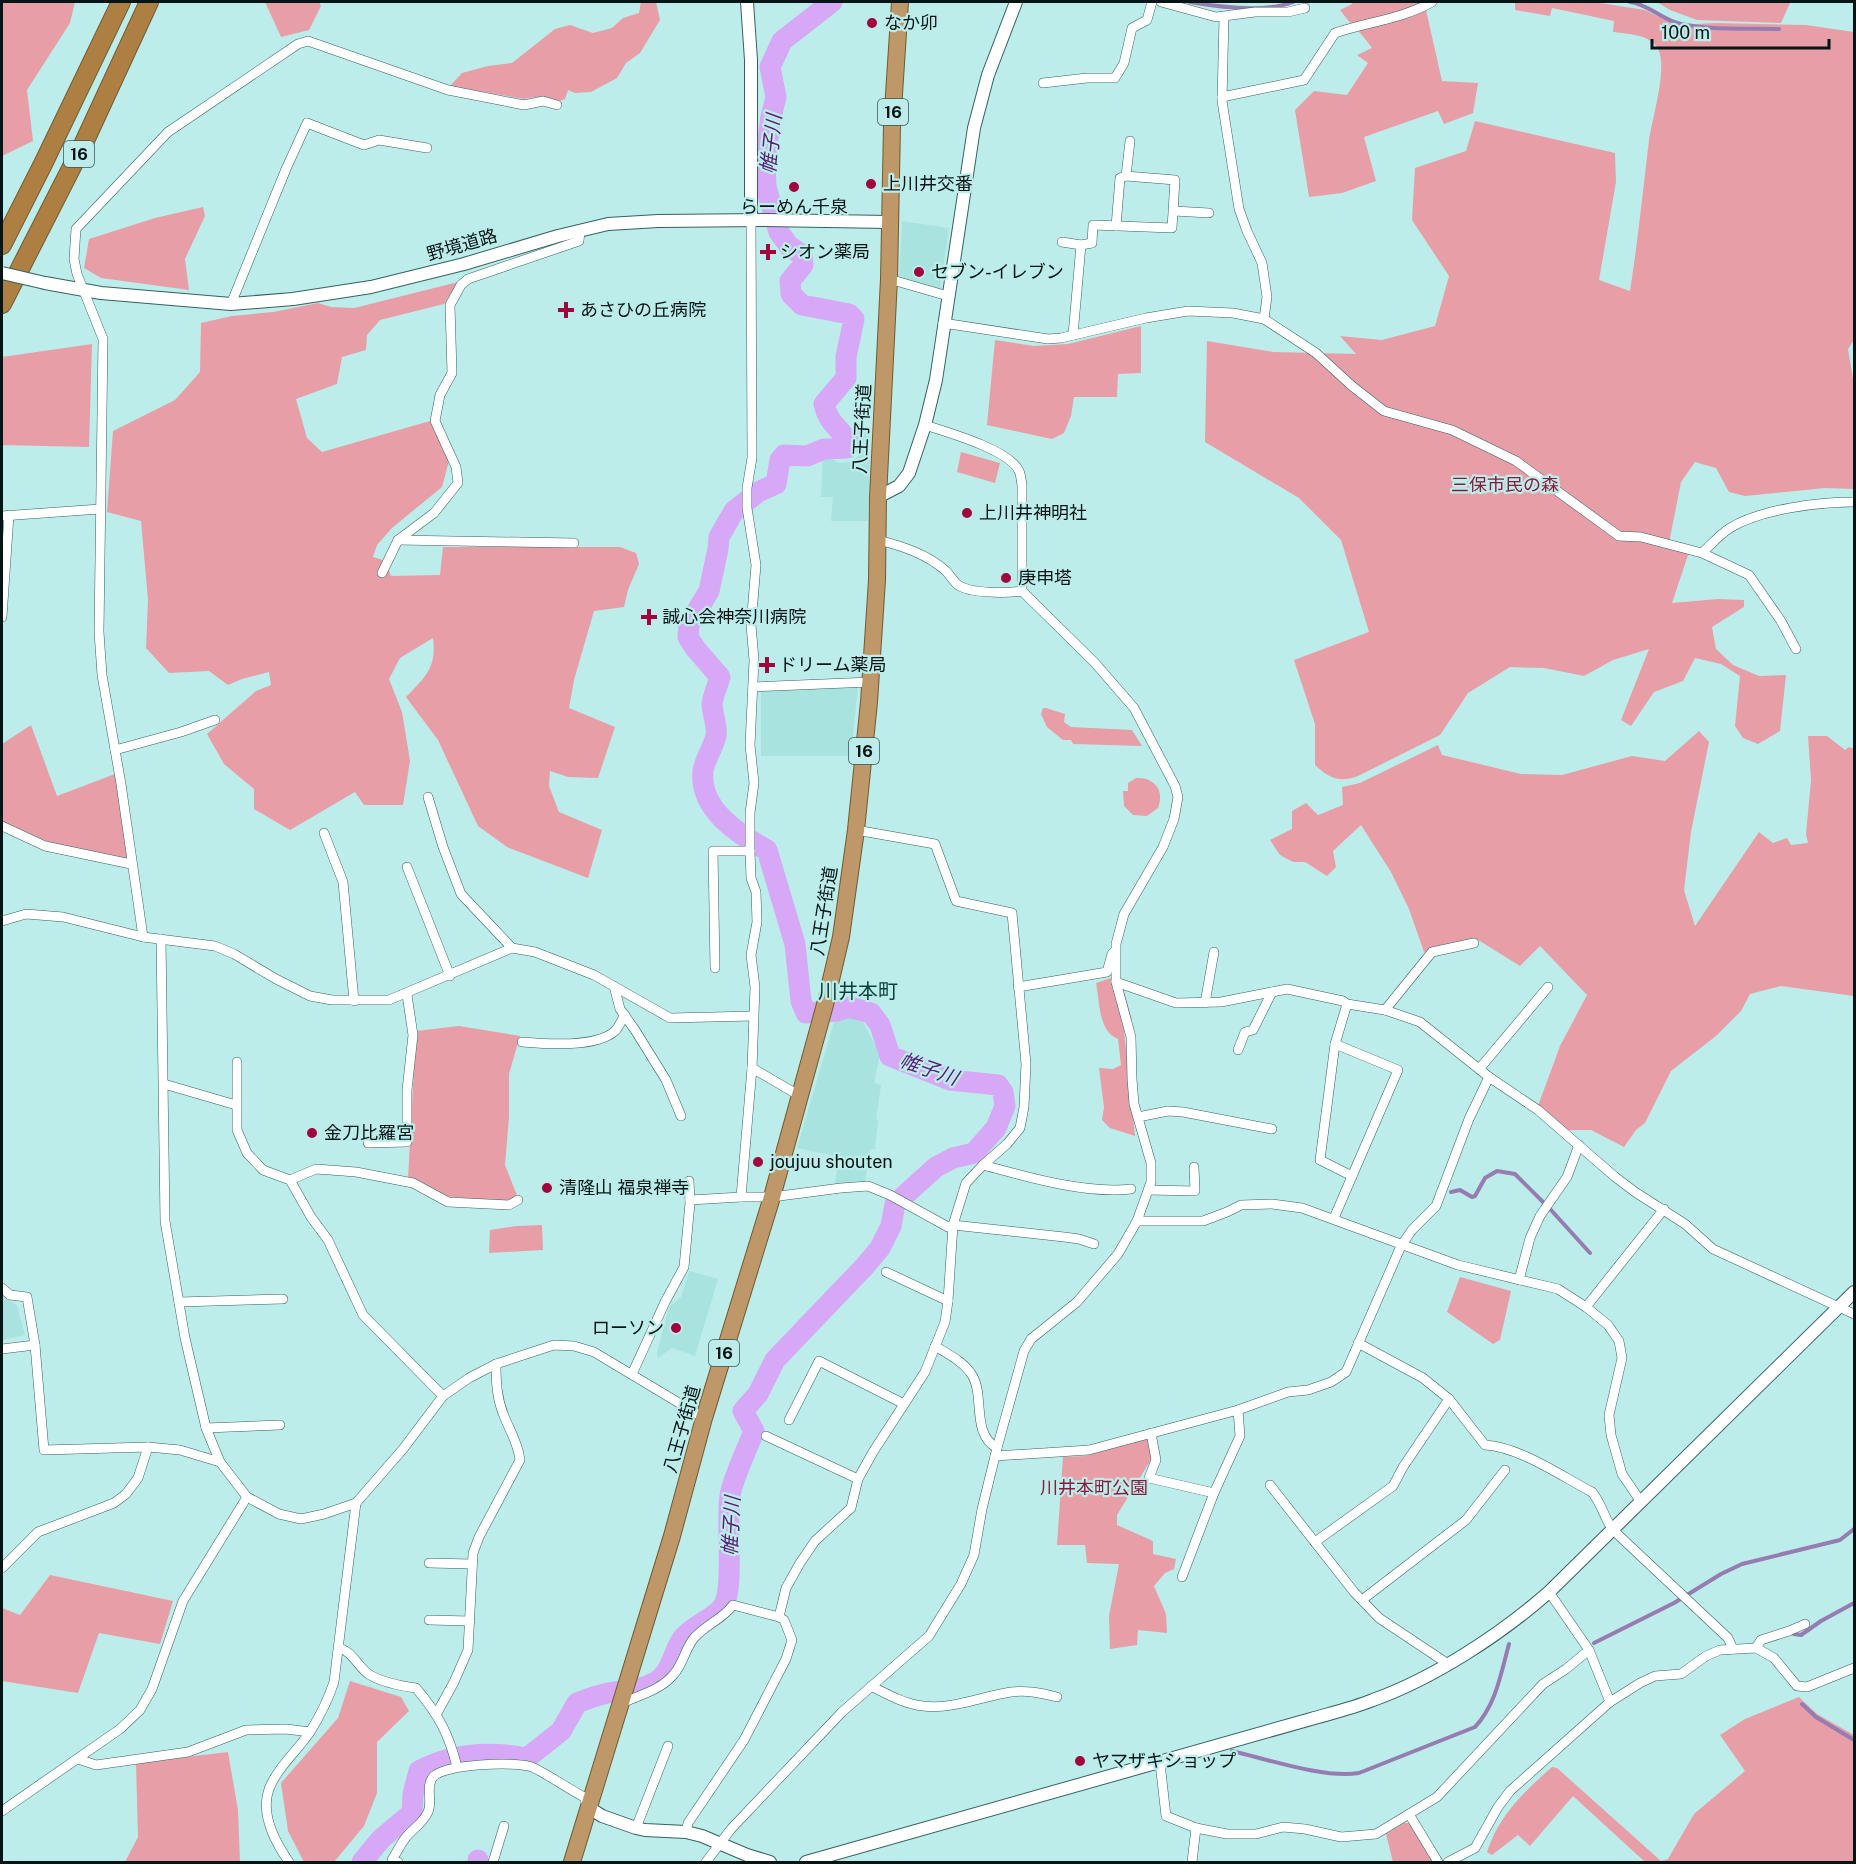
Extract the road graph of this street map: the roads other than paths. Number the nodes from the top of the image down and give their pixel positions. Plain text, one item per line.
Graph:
1 (121, 2) edge
2 (149, 2) edge
3 (747, 2) edge
4 (900, 2) edge
5 (1016, 2) edge
6 (1152, 2) edge
7 (1161, 2) edge
8 (1432, 2) edge
9 (1305, 8) dead end
10 (1224, 17) junction
11 (1043, 83) dead end
12 (1222, 97) junction
13 (557, 105) dead end
14 (1130, 141) dead end
15 (427, 148) dead end
16 (1126, 176) junction
17 (1174, 211) junction
18 (1209, 213) dead end
19 (757, 220) junction
20 (889, 222) junction
21 (1116, 226) junction
22 (580, 231) junction
23 (1062, 242) dead end
24 (2, 245) edge
25 (1081, 245) junction
26 (2, 273) edge
27 (889, 279) junction
28 (82, 290) junction
29 (948, 296) junction
30 (2, 304) edge
31 (231, 304) junction
32 (1264, 319) junction
33 (944, 323) junction
34 (1073, 335) junction
35 (926, 425) junction
36 (878, 497) junction
37 (1854, 502) edge
38 (100, 509) junction
39 (5, 515) edge
40 (398, 540) junction
41 (878, 540) junction
42 (574, 543) dead end
43 (1702, 553) junction
44 (382, 573) dead end
45 (1022, 591) junction
46 (2, 617) edge
47 (1796, 649) dead end
48 (871, 682) junction
49 (753, 687) junction
50 (215, 720) dead end
51 (115, 750) junction
52 (428, 796) dead end
53 (2, 826) edge
54 (856, 830) junction
55 (324, 834) dead end
56 (750, 851) junction
57 (131, 864) junction
58 (407, 867) dead end
59 (2, 921) edge
60 (143, 937) junction
61 (161, 939) junction
62 (1474, 943) dead end
63 (512, 948) junction
64 (1115, 951) junction
65 (1214, 952) dead end
66 (715, 968) dead end
67 (450, 976) junction
68 (1116, 982) junction
69 (614, 986) junction
70 (1018, 987) junction
71 (1548, 987) dead end
72 (1272, 992) junction
73 (407, 995) junction
74 (354, 1001) junction
75 (1205, 1004) junction
76 (1347, 1004) junction
77 (1385, 1010) junction
78 (625, 1015) junction
79 (753, 1016) junction
80 (522, 1042) dead end
81 (1335, 1044) junction
82 (1238, 1050) dead end
83 (237, 1062) dead end
84 (752, 1068) junction
85 (1480, 1068) junction
86 (1489, 1077) junction
87 (164, 1084) junction
88 (800, 1096) junction
89 (236, 1105) junction
90 (681, 1116) dead end
91 (1138, 1117) junction
92 (1272, 1129) dead end
93 (368, 1143) dead end
94 (1579, 1145) junction
95 (983, 1165) junction
96 (1194, 1167) dead end
97 (1352, 1176) junction
98 (290, 1180) junction
99 (689, 1181) dead end
100 (1131, 1189) dead end
101 (1149, 1190) junction
102 (741, 1197) junction
103 (772, 1197) junction
104 (518, 1200) dead end
105 (689, 1202) junction
106 (1664, 1209) junction
107 (1334, 1218) junction
108 (1137, 1221) junction
109 (953, 1225) junction
110 (1094, 1244) dead end
111 (1401, 1245) junction
112 (886, 1272) dead end
113 (1519, 1280) junction
114 (2, 1288) edge
115 (1854, 1292) edge
116 (283, 1299) dead end
117 (948, 1301) junction
118 (179, 1302) junction
119 (1586, 1307) junction
120 (1839, 1308) junction
121 (1854, 1314) edge
122 (1358, 1343) junction
123 (35, 1345) junction
124 (935, 1346) junction
125 (2, 1349) edge
126 (496, 1365) junction
127 (632, 1374) junction
128 (443, 1396) junction
129 (1449, 1399) junction
130 (904, 1404) junction
131 (1238, 1410) junction
132 (704, 1418) junction
133 (789, 1420) dead end
134 (280, 1425) dead end
135 (206, 1428) junction
136 (1151, 1433) junction
137 (766, 1436) dead end
138 (148, 1447) junction
139 (996, 1452) junction
140 (219, 1461) junction
141 (1505, 1470) dead end
142 (858, 1479) junction
143 (1270, 1485) dead end
144 (1214, 1493) junction
145 (247, 1497) junction
146 (1641, 1502) junction
147 (356, 1503) junction
148 (1613, 1530) junction
149 (1315, 1542) junction
150 (429, 1563) dead end
151 (472, 1564) junction
152 (2, 1568) edge
153 (1182, 1577) dead end
154 (1549, 1592) junction
155 (1362, 1600) junction
156 (779, 1617) junction
157 (429, 1620) dead end
158 (470, 1621) junction
159 (1805, 1624) dead end
160 (339, 1648) junction
161 (1756, 1648) junction
162 (1733, 1649) junction
163 (1589, 1650) junction
164 (1448, 1664) junction
165 (1854, 1668) edge
166 (871, 1686) junction
167 (624, 1694) junction
168 (1057, 1696) dead end
169 (1610, 1702) junction
170 (436, 1713) junction
171 (310, 1732) junction
172 (668, 1746) dead end
173 (78, 1759) junction
174 (1160, 1763) junction
175 (457, 1764) junction
176 (588, 1807) junction
177 (2, 1811) edge
178 (1409, 1814) junction
179 (504, 1826) dead end
180 (636, 1828) junction
181 (1196, 1828) junction
182 (686, 1832) junction
183 (719, 1844) junction
184 (823, 1860) edge
185 (289, 1863) edge
186 (398, 1863) edge
187 (493, 1863) edge
188 (572, 1863) edge
189 (706, 1863) edge
190 (770, 1863) edge
191 (806, 1863) edge
192 (1192, 1863) edge
193 (1438, 1863) edge
194 (1448, 1863) edge

1 - 24 highway, 16
2 - 30 highway, 16
3 - 19 street
4 - 20 highway, 八王子街道 / 16
5 - 29 street
6 - 11 street
7 - 10 street
8 - 12 street
9 - 10 street
10 - 12 street
12 - 32 street
13 - 28 street
14 - 16 street
15 - 31 street
16 - 17 street
16 - 21 street
17 - 18 street
17 - 21 street
19 - 20 street, 野境道路
19 - 22 street, 野境道路
19 - 49 street
20 - 27 highway, 八王子街道 / 16
21 - 25 street
22 - 31 street, 野境道路
22 - 40 street
23 - 25 street
25 - 34 street
26 - 28 street, 野境道路, bridge
27 - 29 street
27 - 36 highway, 八王子街道 / 16
28 - 31 street, 野境道路
28 - 38 street
29 - 33 street
32 - 34 street
32 - 43 street
33 - 34 street
33 - 35 street
35 - 36 street
35 - 45 street
36 - 41 highway, 八王子街道 / 16
37 - 43 street
38 - 39 street
38 - 51 street
39 - 46 street
40 - 42 street
40 - 44 street
41 - 45 street
41 - 48 highway, 八王子街道 / 16
43 - 47 street
45 - 64 street
48 - 49 street
48 - 54 highway, 八王子街道 / 16
49 - 56 street
50 - 51 street
51 - 57 street
52 - 63 street
53 - 57 street
54 - 70 street
54 - 88 highway, 八王子街道 / 16
55 - 74 street
56 - 66 street
56 - 79 street
57 - 60 street
58 - 67 street
59 - 60 street
60 - 61 street
61 - 74 street
61 - 87 street
62 - 77 street
63 - 67 street
63 - 69 street
64 - 68 street
64 - 70 street
65 - 75 street
67 - 73 street
68 - 75 street
68 - 91 street
69 - 78 street
69 - 79 street
70 - 95 street
71 - 85 street
72 - 75 street
72 - 76 street
72 - 82 street
73 - 74 street
73 - 93 street
76 - 77 street
76 - 81 street
77 - 85 street
78 - 80 street
78 - 90 street
79 - 84 street
81 - 97 street
81 - 97 street
83 - 89 street
84 - 88 street
84 - 102 street
85 - 86 street
86 - 94 street
86 - 111 street
87 - 89 street
87 - 118 street
88 - 103 highway, 八王子街道 / 16
89 - 98 street
91 - 92 street
91 - 101 street
94 - 106 street
94 - 113 street
95 - 100 street
95 - 109 street
96 - 101 street
97 - 107 street
98 - 104 street
98 - 128 street
99 - 105 street
101 - 108 street
102 - 103 street
102 - 105 street
103 - 109 street
103 - 132 highway, 八王子街道 / 16
105 - 127 street
106 - 119 street
106 - 120 street
107 - 108 street
107 - 111 street
108 - 139 street
109 - 110 street
109 - 117 street
111 - 113 street
111 - 122 street
112 - 117 street
113 - 119 street
114 - 123 street
115 - 120 street
116 - 118 street
117 - 124 street
118 - 135 street
119 - 146 street
120 - 121 street
120 - 146 street
122 - 129 street
122 - 131 street
123 - 125 street
123 - 138 street
124 - 130 street
124 - 139 street
126 - 127 street
126 - 128 street
126 - 151 street
127 - 132 street
128 - 147 street
129 - 148 street
129 - 149 street
130 - 133 street
130 - 142 street
131 - 136 street
131 - 144 street
132 - 167 highway, 八王子街道 / 16
134 - 135 street
135 - 140 street
136 - 139 street
136 - 144 street
137 - 142 street
138 - 140 street
138 - 152 street
139 - 166 street
140 - 145 street
141 - 155 street
142 - 156 street
143 - 149 street
144 - 153 street
145 - 147 street
145 - 173 street
146 - 148 street
147 - 160 street
148 - 154 street
148 - 162 street
149 - 155 street
150 - 151 street
151 - 158 street
154 - 163 street
154 - 164 street
155 - 164 street
156 - 167 street
156 - 182 street
157 - 158 street
158 - 170 street
159 - 161 street
160 - 170 street
160 - 171 street
161 - 162 street
161 - 165 street
162 - 169 street
163 - 169 street
163 - 178 street
164 - 174 street
166 - 168 street
166 - 183 street
167 - 176 highway, 八王子街道 / 16
169 - 194 street
170 - 175 street
171 - 173 street
171 - 185 street
172 - 180 street
173 - 177 street
174 - 181 street
174 - 184 street
175 - 176 street
175 - 186 street
176 - 180 street
176 - 188 highway, 八王子街道 / 16
178 - 181 street
178 - 193 street
179 - 187 street
180 - 182 street
181 - 192 street
182 - 183 street
183 - 189 street
183 - 190 street
184 - 191 street

